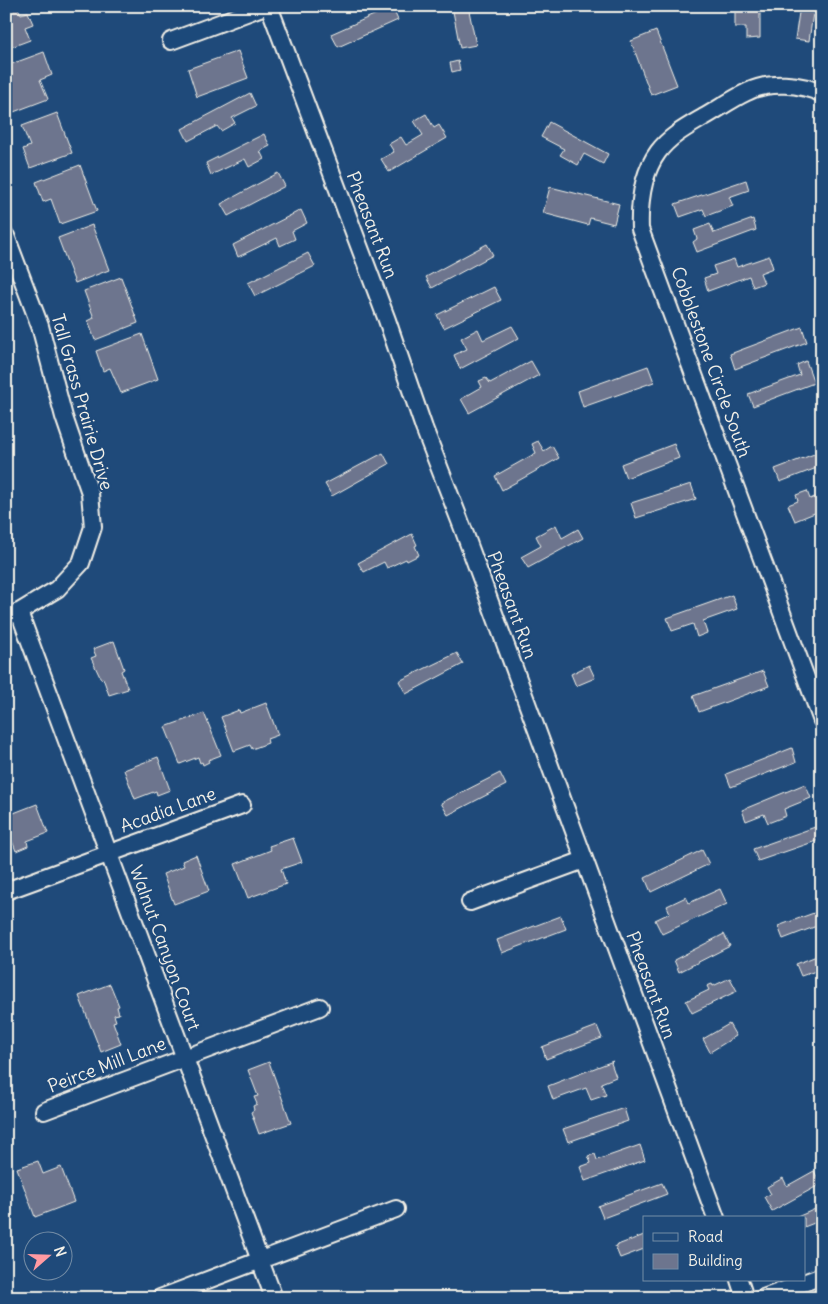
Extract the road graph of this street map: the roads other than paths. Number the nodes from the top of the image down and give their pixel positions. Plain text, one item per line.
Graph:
1 (265, 6) edge
2 (269, 6) edge
3 (171, 41) dead end
4 (822, 94) edge
5 (6, 236) edge
6 (13, 614) edge
7 (822, 721) edge
8 (242, 804) dead end
9 (108, 853) junction
10 (584, 860) junction
11 (6, 890) edge
12 (470, 902) dead end
13 (320, 1007) dead end
14 (185, 1057) junction
15 (44, 1111) dead end
16 (396, 1209) dead end
17 (715, 1216) edge
18 (260, 1260) junction
19 (822, 1276) edge
20 (740, 1282) edge
21 (806, 1282) edge
22 (806, 1282) edge
23 (160, 1298) edge
24 (274, 1298) edge
25 (745, 1298) edge
26 (763, 1298) edge

1 - 3 street
2 - 10 street, Pheasant Run
4 - 7 street, Cobblestone Circle South
5 - 6 street, Tall Grass Prairie Drive
6 - 9 street, Walnut Canyon Court
8 - 9 street, Acadia Lane
9 - 11 street, Acadia Lane
9 - 14 street, Walnut Canyon Court
10 - 12 street
10 - 17 street, Pheasant Run
13 - 14 street, Peirce Mill Lane
14 - 15 street, Peirce Mill Lane
14 - 18 street, Walnut Canyon Court
16 - 18 street
18 - 23 street
18 - 24 street, Walnut Canyon Court
19 - 21 street
20 - 25 street
22 - 26 street

